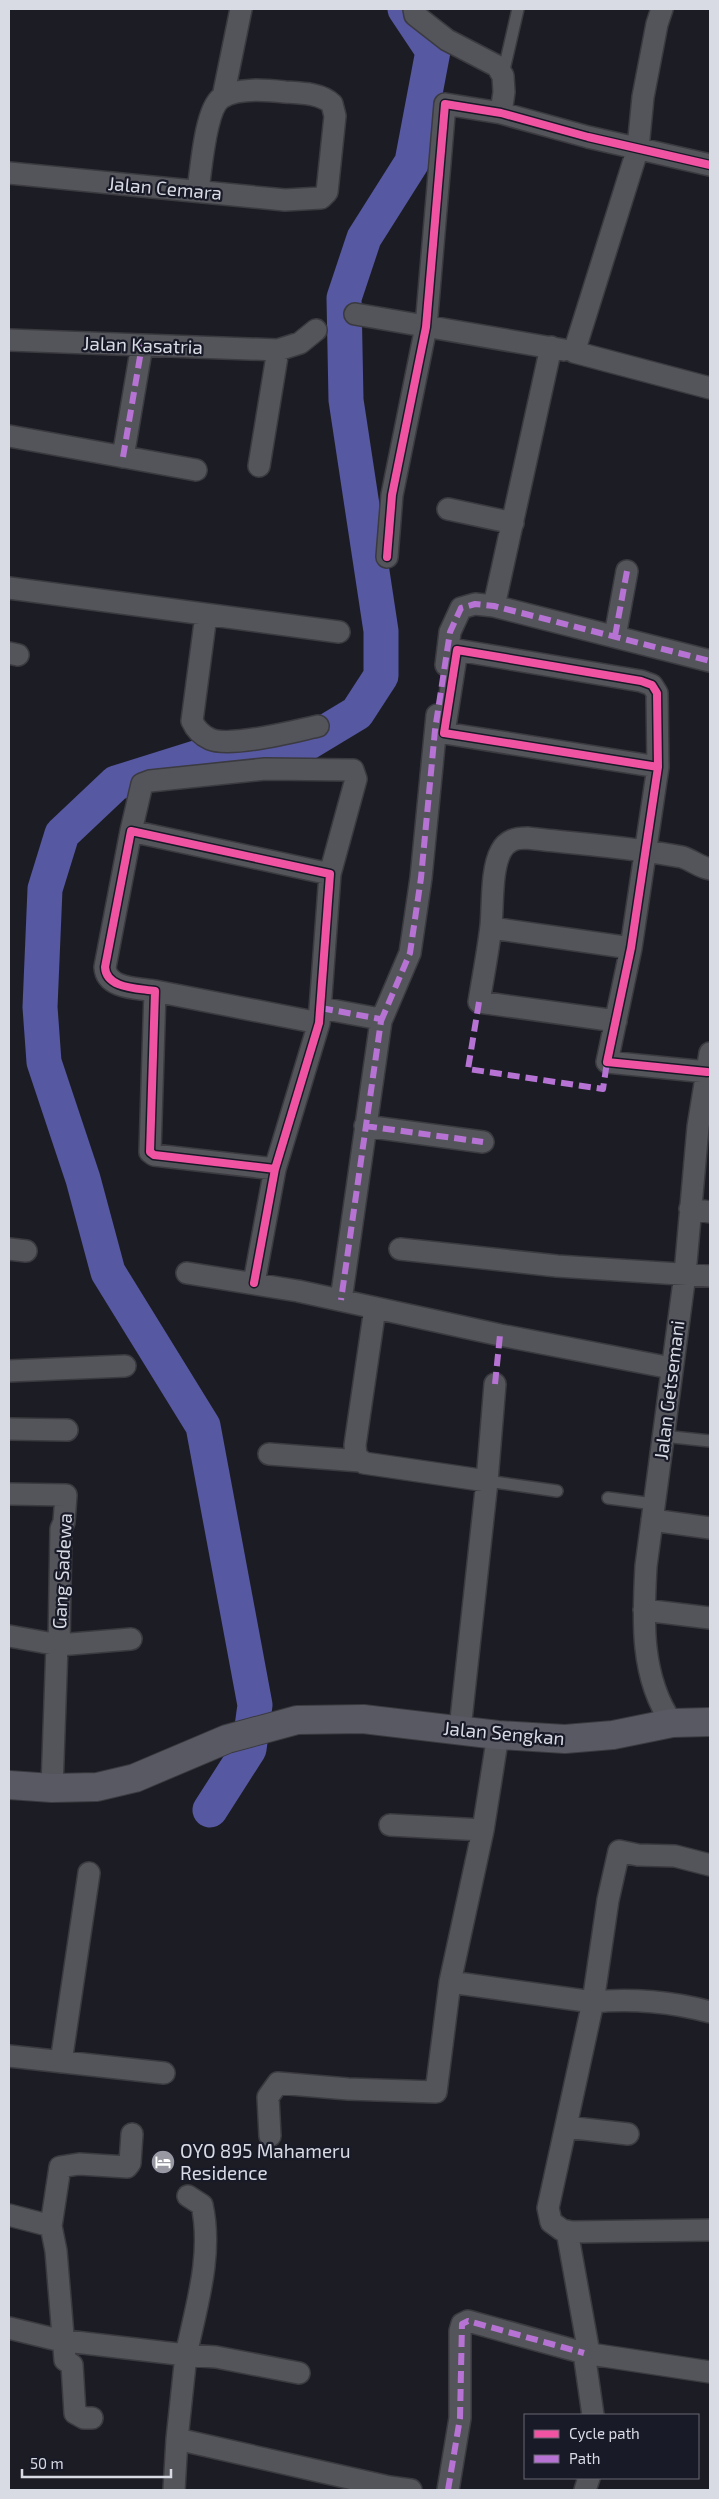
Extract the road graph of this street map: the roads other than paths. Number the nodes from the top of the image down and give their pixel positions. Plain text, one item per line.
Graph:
1 (241, 9) edge
2 (414, 9) edge
3 (518, 9) edge
4 (662, 9) edge
5 (503, 76) junction
6 (223, 97) junction
7 (501, 113) junction
8 (638, 148) junction
9 (710, 165) edge
10 (9, 173) edge
11 (198, 190) junction
12 (355, 314) dead end
13 (426, 327) junction
14 (316, 330) dead end
15 (9, 340) edge
16 (142, 345) junction
17 (551, 348) junction
18 (278, 350) junction
19 (574, 352) junction
20 (710, 388) edge
21 (9, 436) edge
22 (123, 457) junction
23 (259, 466) dead end
24 (196, 470) dead end
25 (448, 509) dead end
26 (513, 523) junction
27 (387, 557) dead end
28 (627, 571) dead end
29 (9, 588) edge
30 (494, 606) junction
31 (206, 615) junction
32 (339, 632) dead end
33 (615, 636) junction
34 (710, 661) edge
35 (318, 726) dead end
36 (658, 767) junction
37 (131, 831) junction
38 (647, 852) junction
39 (710, 856) edge
40 (685, 858) junction
41 (710, 869) edge
42 (330, 874) junction
43 (491, 928) junction
44 (631, 948) junction
45 (155, 991) junction
46 (320, 1015) junction
47 (381, 1021) junction
48 (616, 1022) junction
49 (709, 1063) edge
50 (365, 1126) junction
51 (704, 1127) edge
52 (483, 1142) dead end
53 (275, 1169) junction
54 (700, 1211) edge
55 (400, 1249) dead end
56 (187, 1274) dead end
57 (685, 1274) junction
58 (710, 1276) edge
59 (254, 1283) junction
60 (341, 1300) junction
61 (375, 1308) junction
62 (125, 1366) dead end
63 (671, 1368) junction
64 (9, 1371) edge
65 (495, 1384) dead end
66 (9, 1429) edge
67 (66, 1430) dead end
68 (663, 1436) junction
69 (710, 1441) edge
70 (269, 1454) dead end
71 (360, 1461) junction
72 (487, 1481) junction
73 (557, 1491) dead end
74 (9, 1494) edge
75 (608, 1498) dead end
76 (653, 1512) junction
77 (710, 1528) edge
78 (644, 1610) junction
79 (710, 1618) edge
80 (9, 1636) edge
81 (131, 1639) dead end
82 (58, 1645) junction
83 (672, 1722) junction
84 (710, 1722) edge
85 (460, 1729) junction
86 (498, 1735) junction
87 (9, 1785) edge
88 (52, 1788) junction
89 (390, 1825) dead end
90 (483, 1830) junction
91 (710, 1865) edge
92 (89, 1873) dead end
93 (450, 1982) junction
94 (593, 2002) junction
95 (710, 2012) edge
96 (9, 2056) edge
97 (61, 2062) junction
98 (164, 2073) dead end
99 (566, 2126) junction
100 (132, 2134) dead end
101 (628, 2134) dead end
102 (270, 2136) dead end
103 (188, 2196) dead end
104 (9, 2214) edge
105 (51, 2226) junction
106 (710, 2230) edge
107 (567, 2231) junction
108 (9, 2328) edge
109 (64, 2340) junction
110 (586, 2353) junction
111 (186, 2355) junction
112 (710, 2372) edge
113 (299, 2373) dead end
114 (593, 2414) edge
115 (92, 2418) dead end
116 (177, 2439) junction
117 (388, 2489) edge
118 (174, 2490) edge
119 (411, 2490) edge
120 (448, 2490) edge

1 - 6 street
2 - 5 street
3 - 5 lane
4 - 8 street
5 - 7 street
6 - 11 street
6 - 11 street, Jalan Cemara
7 - 8 street
7 - 13 street
8 - 9 street
8 - 19 street
10 - 11 street, Jalan Cemara
12 - 13 street
13 - 17 street
13 - 27 street
14 - 18 street
15 - 16 street, Jalan Kasatria
16 - 18 street, Jalan Kasatria
16 - 22 street
17 - 19 street
17 - 26 street
18 - 23 street
19 - 20 street
21 - 22 street
22 - 24 street
25 - 26 street
26 - 30 street
28 - 33 street
29 - 31 street
30 - 33 street
30 - 47 street
31 - 32 street
31 - 35 street
33 - 34 street
36 - 36 street
36 - 38 street
37 - 42 street
37 - 42 street
37 - 45 street
38 - 40 street
38 - 43 street
38 - 44 street
39 - 40 street
40 - 41 street
42 - 46 street
43 - 44 street
43 - 48 street
44 - 48 street
45 - 46 street
45 - 53 street
46 - 47 street
46 - 53 street
47 - 50 street
48 - 49 street
49 - 51 street, Jalan Getsemani
50 - 52 street
50 - 60 street
51 - 54 street, Jalan Getsemani
53 - 59 street
54 - 57 street, Jalan Getsemani
55 - 57 street
56 - 59 street
57 - 58 street
57 - 63 street, Jalan Getsemani
59 - 60 street
60 - 61 street
61 - 63 street
61 - 71 street
62 - 64 street
63 - 68 street, Jalan Getsemani
65 - 72 street
66 - 67 street
68 - 69 lane
68 - 76 street, Jalan Getsemani
70 - 71 street
71 - 72 street
72 - 73 lane
72 - 85 street
74 - 82 street, Gang Sadewa
75 - 76 lane
76 - 77 street
76 - 78 street, Jalan Getsemani
78 - 79 street
78 - 83 street, Jalan Getsemani
80 - 82 street
81 - 82 street
82 - 88 street, Gang Sadewa
83 - 84 main road, Jalan Sengkan
83 - 86 main road, Jalan Sengkan
85 - 86 main road, Jalan Sengkan
85 - 88 main road, Jalan Sengkan
86 - 90 street
87 - 88 main road
89 - 90 street
90 - 93 street
91 - 94 street
92 - 97 street
93 - 94 street
93 - 102 street
94 - 95 street
94 - 99 street
96 - 97 street
97 - 98 street
99 - 101 street
99 - 107 street
100 - 105 street
103 - 111 street
104 - 105 street
105 - 109 street
106 - 107 street
107 - 110 street
108 - 109 street
109 - 111 street
109 - 115 street
110 - 112 street
110 - 114 street
110 - 120 street
111 - 113 street
111 - 116 street
116 - 117 street
116 - 118 street
117 - 119 street

